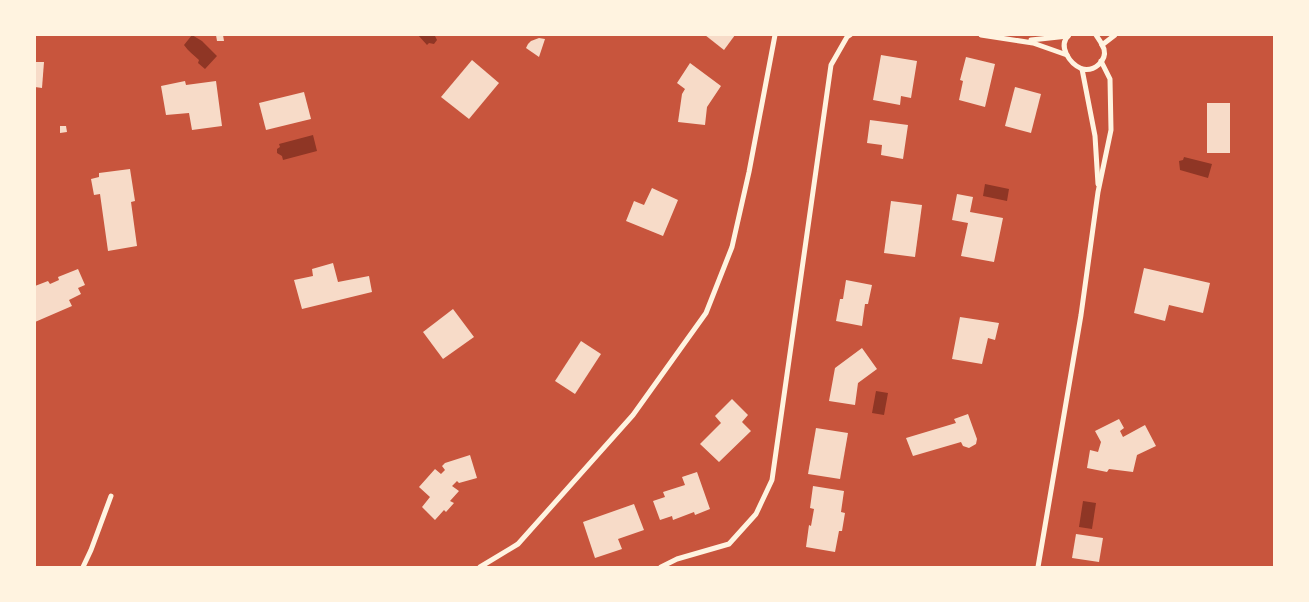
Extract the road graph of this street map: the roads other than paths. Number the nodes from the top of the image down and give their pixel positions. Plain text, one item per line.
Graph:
1 (775, 35) edge
2 (850, 35) edge
3 (981, 35) edge
4 (1096, 35) edge
5 (1115, 35) edge
6 (1068, 36) edge
7 (1023, 41) junction
8 (1102, 45) junction
9 (1067, 55) junction
10 (1101, 61) junction
11 (1082, 69) junction
12 (1098, 192) junction
13 (111, 496) dead end
14 (83, 567) edge
15 (480, 567) edge
16 (661, 567) edge
17 (1038, 567) edge

1 - 15 street
2 - 16 street
3 - 7 street
4 - 8 street
5 - 8 street
6 - 7 street
6 - 9 street
7 - 9 street
8 - 10 street
9 - 11 street
10 - 11 street
10 - 12 street
11 - 12 street
12 - 17 street
13 - 14 street

